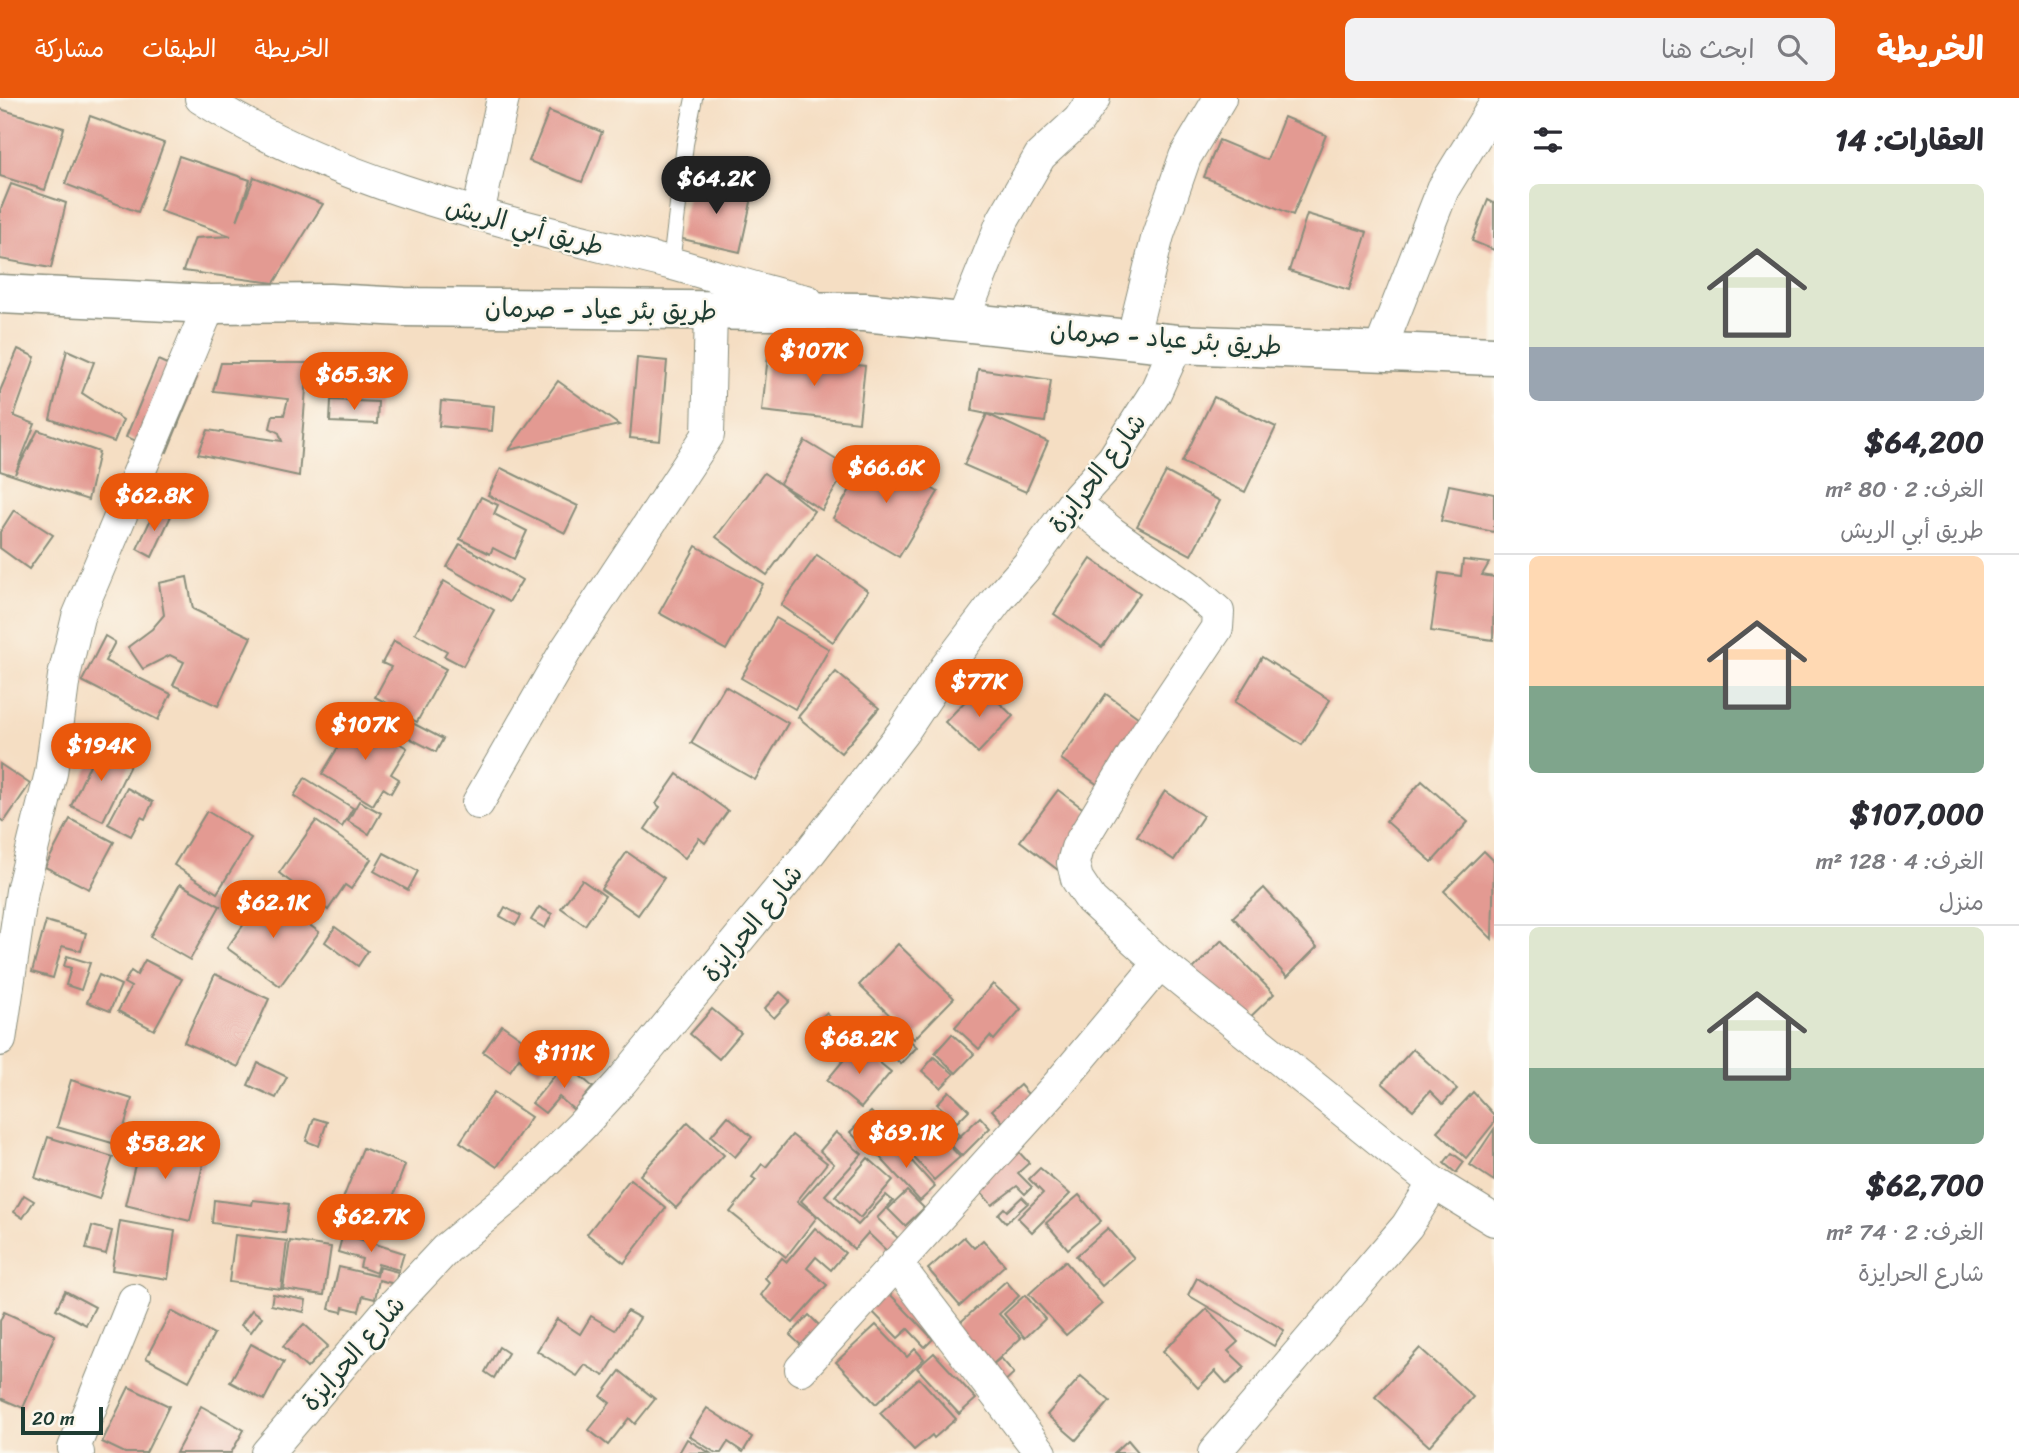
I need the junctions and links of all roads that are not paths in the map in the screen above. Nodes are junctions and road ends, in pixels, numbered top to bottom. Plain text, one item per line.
1 (201, 98) edge
2 (503, 98) edge
3 (694, 98) edge
4 (1094, 98) edge
5 (1220, 98) edge
6 (1494, 106) edge
7 (478, 214) junction
8 (671, 264) junction
9 (0, 295) edge
10 (210, 304) junction
11 (711, 311) junction
12 (864, 312) junction
13 (962, 322) junction
14 (1132, 340) junction
15 (1177, 344) junction
16 (1380, 350) junction
17 (1494, 356) edge
18 (1074, 502) junction
19 (478, 803) dead end
20 (1160, 963) junction
21 (0, 1040) edge
22 (1434, 1183) junction
23 (1494, 1220) edge
24 (896, 1263) junction
25 (134, 1300) dead end
26 (801, 1369) dead end
27 (78, 1453) edge
28 (267, 1453) edge
29 (1041, 1453) edge
30 (1214, 1453) edge

1 - 7 street, طريق أبي الريش
2 - 7 street
3 - 8 lane
4 - 13 street
5 - 14 street
6 - 16 street
7 - 8 street, طريق أبي الريش
8 - 12 street, طريق أبي الريش
9 - 10 highway, طريق بئر عياد - صرمان
10 - 11 highway, طريق بئر عياد - صرمان
10 - 21 street
11 - 12 highway, طريق بئر عياد - صرمان
11 - 19 street
12 - 13 highway, طريق بئر عياد - صرمان
13 - 14 highway, طريق بئر عياد - صرمان
14 - 15 highway, طريق بئر عياد - صرمان
15 - 16 highway, طريق بئر عياد - صرمان
15 - 18 street, شارع الحرايزة
16 - 17 highway, طريق بئر عياد - صرمان
18 - 20 street
18 - 28 street, شارع الحرايزة
20 - 22 street
20 - 24 street
22 - 23 street
22 - 30 street
24 - 26 street
24 - 29 street
25 - 27 street

